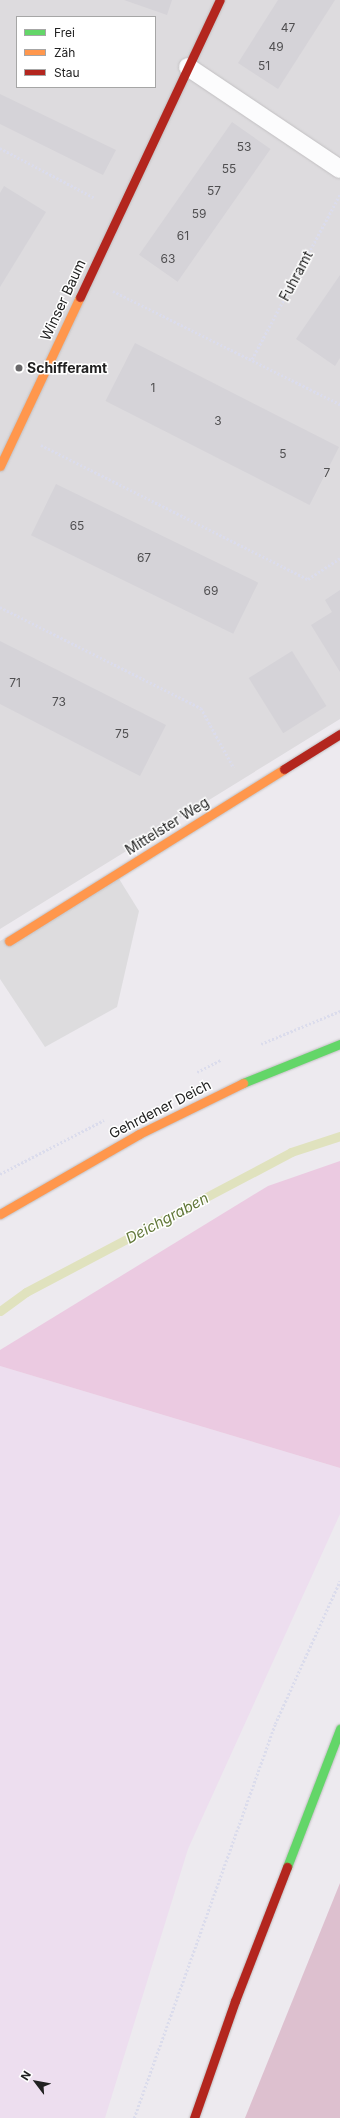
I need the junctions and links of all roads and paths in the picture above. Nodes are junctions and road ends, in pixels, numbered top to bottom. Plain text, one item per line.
1 (220, 0) edge
2 (188, 67) junction
3 (0, 148) edge
4 (340, 169) edge
5 (340, 194) edge
6 (121, 211) junction
7 (89, 279) junction
8 (252, 359) junction
9 (340, 404) edge
10 (16, 432) junction
11 (0, 466) edge
12 (340, 558) edge
13 (0, 608) edge
14 (340, 734) edge
15 (247, 792) junction
16 (9, 941) dead end
17 (340, 1044) edge
18 (0, 1214) edge
19 (340, 1581) edge
20 (340, 1729) edge
21 (134, 2118) edge
22 (194, 2118) edge

1 - 2 street, Winser Baum
2 - 4 lane
2 - 6 street, Winser Baum
3 - 6 path
5 - 8 path, Fuhramt
6 - 7 street, Winser Baum
7 - 8 path
7 - 10 street, Winser Baum
8 - 9 path
10 - 11 street, Winser Baum
10 - 12 path
13 - 15 path
14 - 15 street, Mittelster Weg
15 - 16 street, Mittelster Weg
17 - 18 street, Gehrdener Deich
19 - 21 path
20 - 22 street

